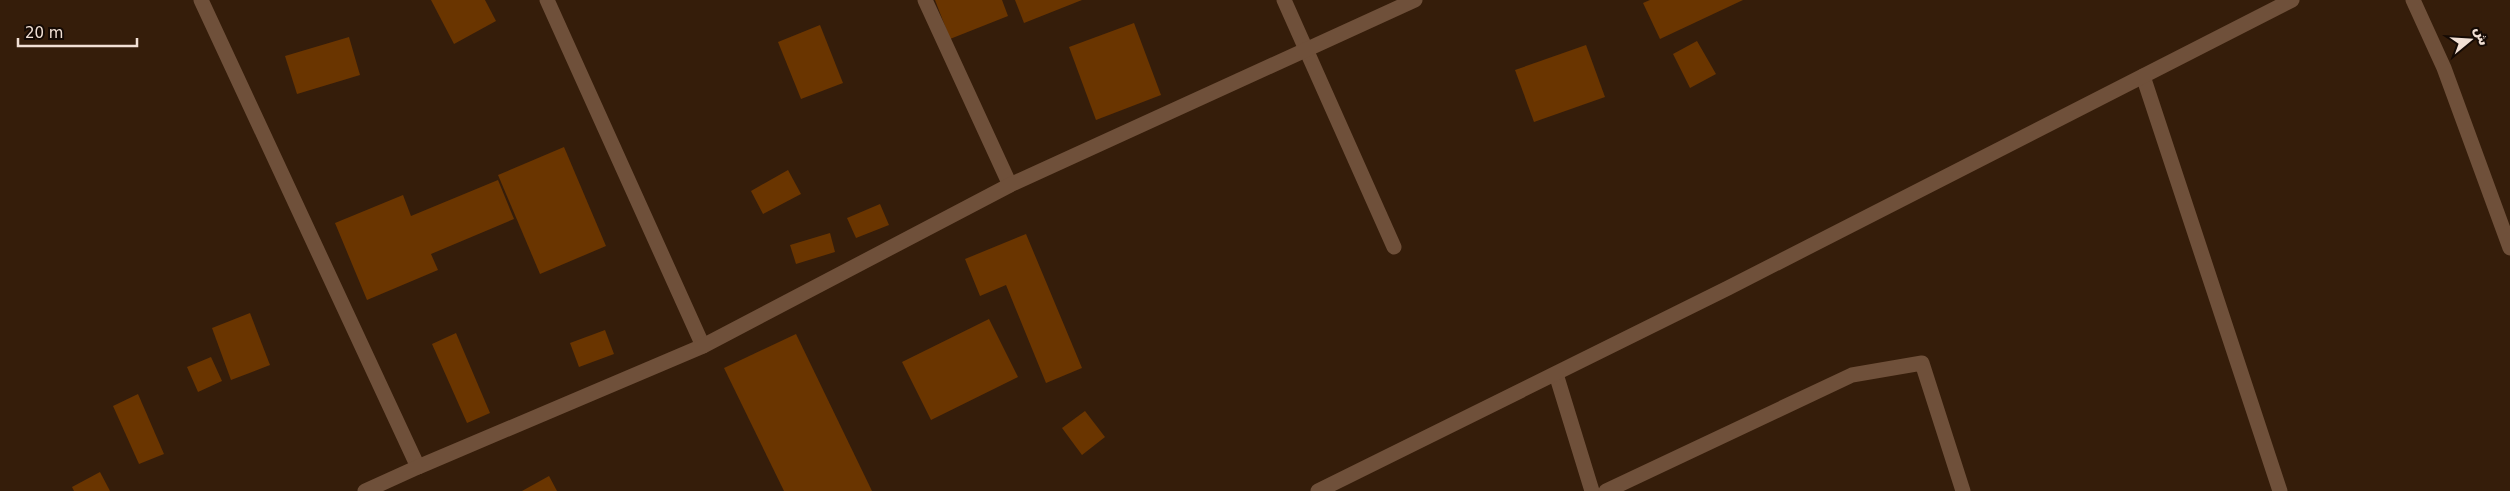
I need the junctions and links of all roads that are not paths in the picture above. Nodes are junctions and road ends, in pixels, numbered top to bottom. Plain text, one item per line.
1 (201, 0) edge
2 (547, 0) edge
3 (925, 0) edge
4 (1284, 0) edge
5 (1415, 0) edge
6 (2292, 0) edge
7 (2413, 0) edge
8 (1306, 51) junction
9 (2143, 76) junction
10 (1010, 185) junction
11 (1394, 247) dead end
12 (2510, 248) edge
13 (703, 346) junction
14 (1556, 374) junction
15 (418, 467) junction
16 (365, 491) edge
17 (1318, 491) edge
18 (1592, 491) edge
19 (1606, 491) edge
20 (1963, 491) edge
21 (2280, 491) edge

1 - 15 street
2 - 13 street
3 - 10 street
4 - 8 street
5 - 8 street
6 - 9 street
7 - 12 street
8 - 10 street
8 - 11 street
9 - 14 street
9 - 21 street
10 - 13 street
13 - 15 street
14 - 17 street
14 - 18 street
15 - 16 street
19 - 20 street

